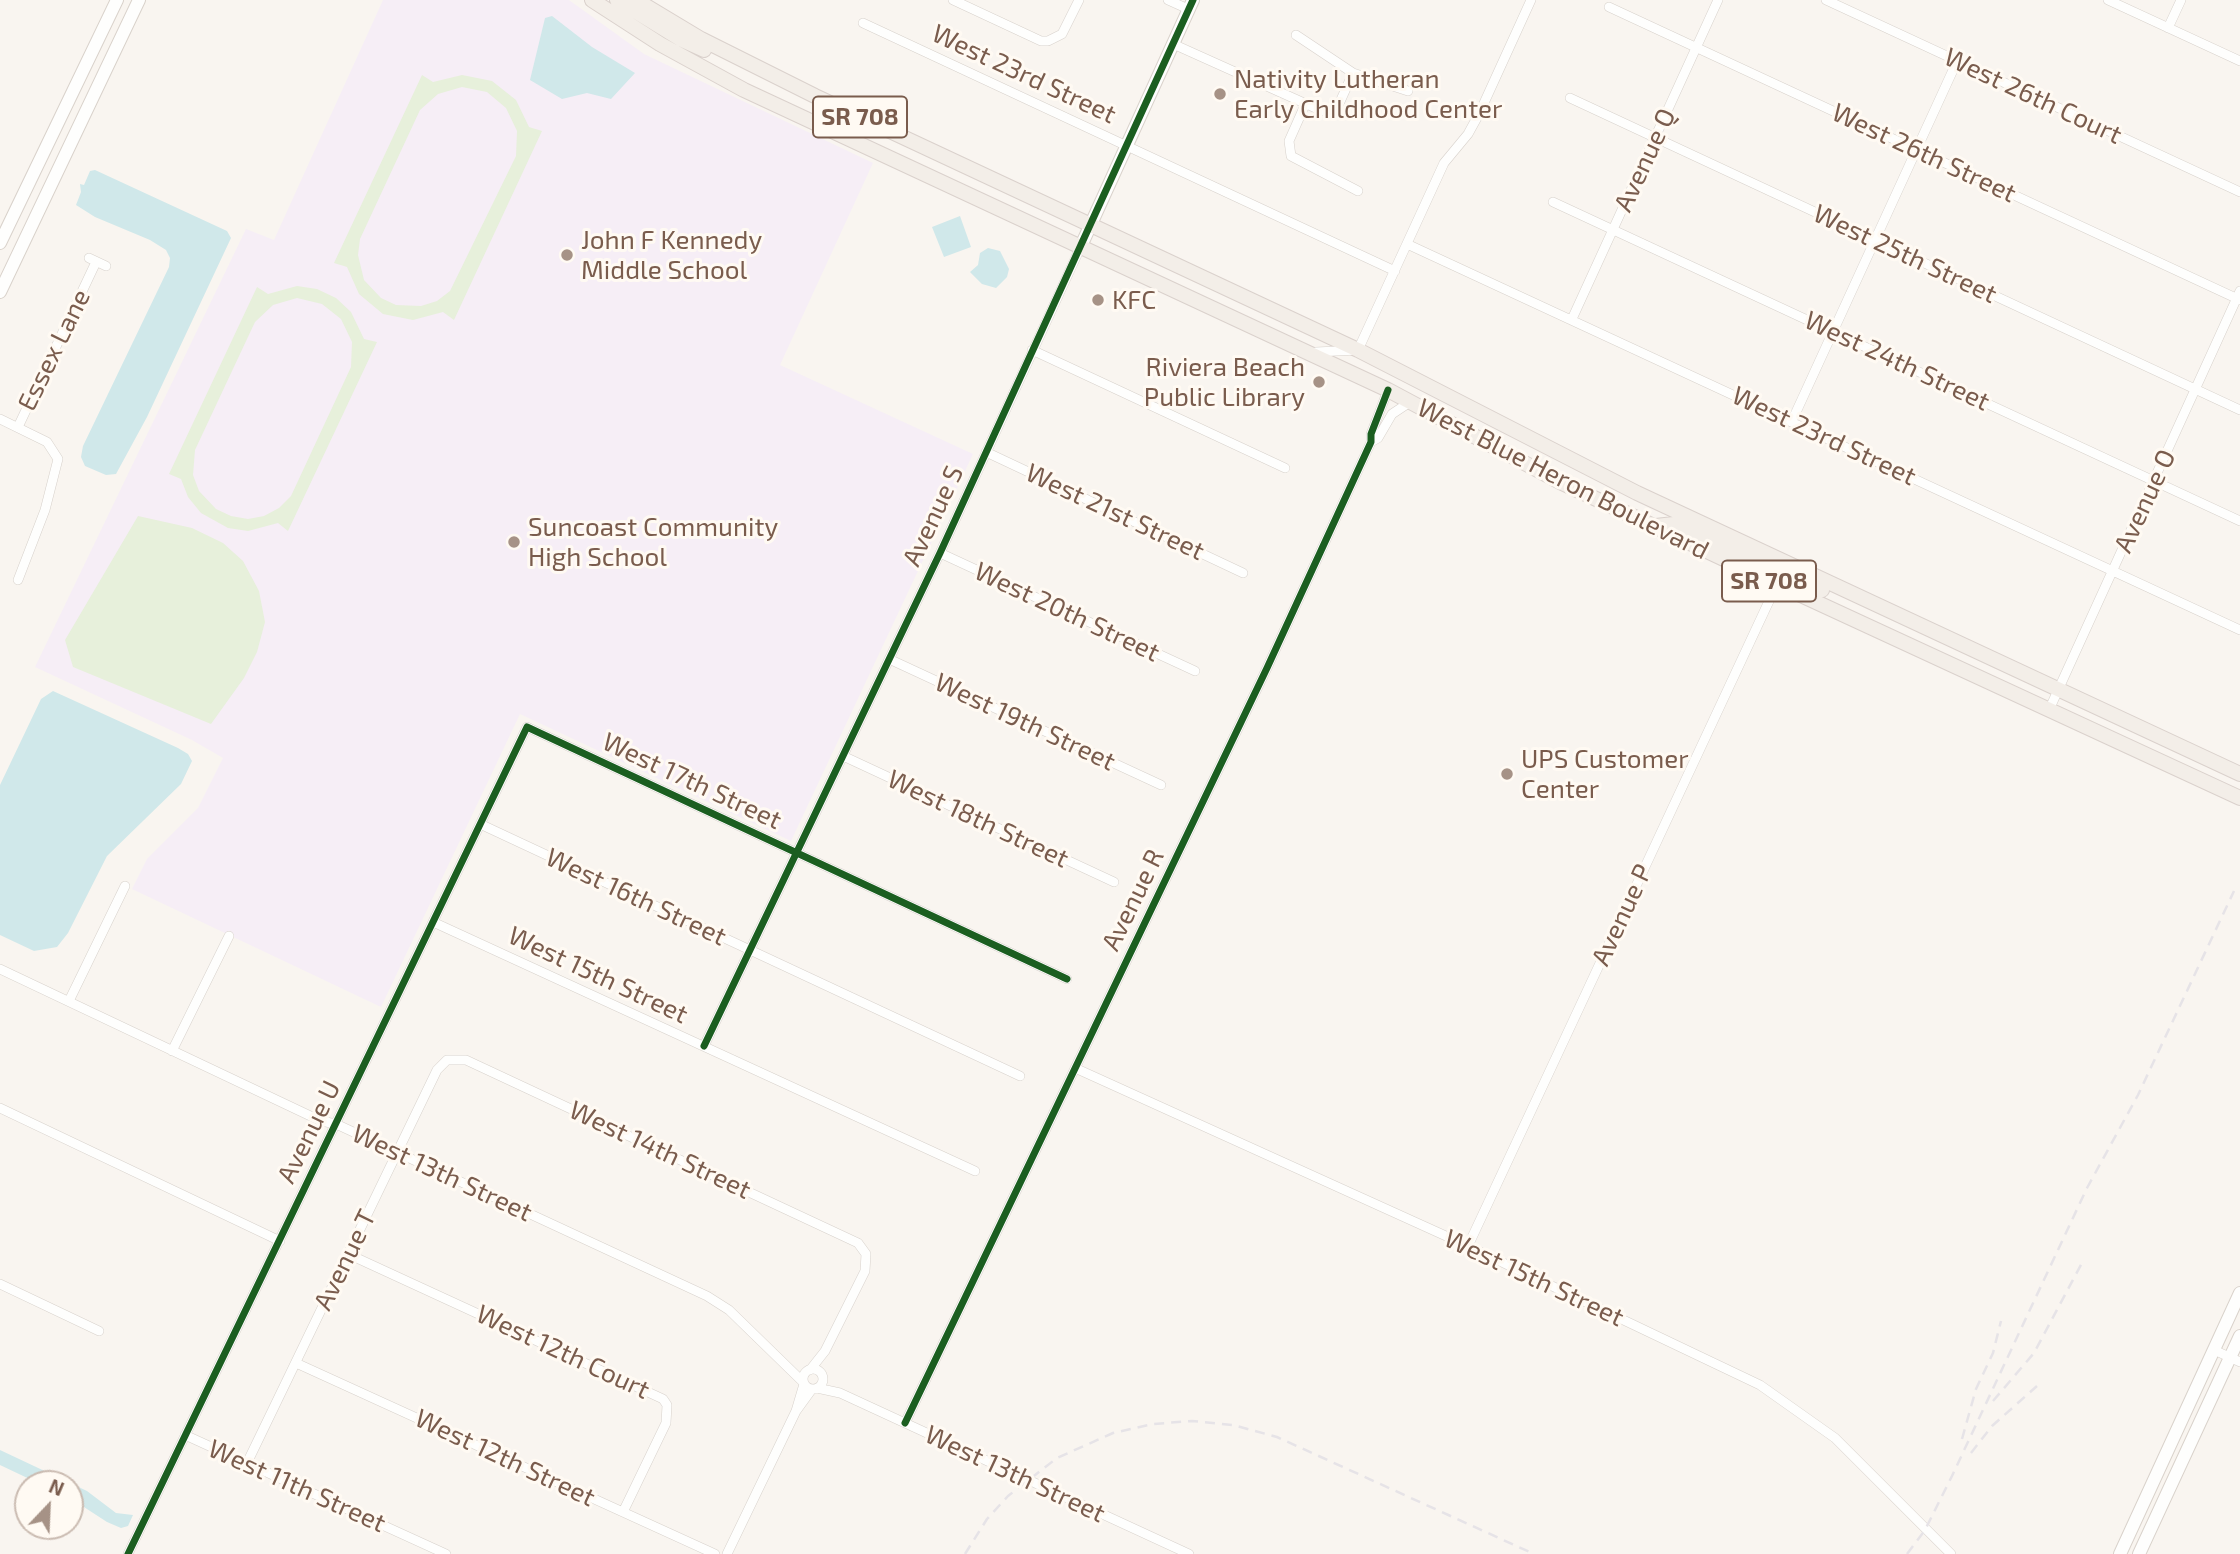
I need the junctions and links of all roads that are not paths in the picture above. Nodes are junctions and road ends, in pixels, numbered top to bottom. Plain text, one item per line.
1 (117, 0) edge
2 (139, 0) edge
3 (592, 0) edge
4 (617, 0) edge
5 (636, 0) edge
6 (953, 0) edge
7 (1079, 0) edge
8 (1168, 0) edge
9 (1531, 0) edge
10 (1718, 0) edge
11 (1826, 0) edge
12 (1838, 0) edge
13 (2108, 0) edge
14 (2180, 0) edge
15 (1190, 5) edge
16 (1609, 7) dead end
17 (863, 23) dead end
18 (2168, 28) junction
19 (1296, 35) dead end
20 (1172, 44) junction
21 (715, 47) junction
22 (1696, 47) junction
23 (1957, 59) junction
24 (2240, 61) edge
25 (1353, 74) junction
26 (1408, 91) dead end
27 (1570, 98) dead end
28 (1306, 105) junction
29 (1655, 137) junction
30 (1126, 145) junction
31 (1916, 149) junction
32 (2240, 189) edge
33 (1358, 191) dead end
34 (1553, 202) dead end
35 (1090, 225) junction
36 (1613, 229) junction
37 (1874, 240) junction
38 (0, 243) edge
39 (1407, 244) junction
40 (1081, 246) junction
41 (97, 262) dead end
42 (1395, 271) junction
43 (0, 292) edge
44 (2239, 297) edge
45 (1572, 319) junction
46 (1833, 331) junction
47 (1032, 350) junction
48 (1304, 350) junction
49 (1358, 350) junction
50 (2195, 389) junction
51 (1388, 390) junction
52 (1410, 402) junction
53 (2240, 410) edge
54 (0, 418) edge
55 (1792, 421) junction
56 (18, 427) junction
57 (1371, 442) junction
58 (986, 452) junction
59 (1285, 468) dead end
60 (2154, 481) junction
61 (2240, 521) edge
62 (1654, 526) junction
63 (940, 553) junction
64 (1774, 558) junction
65 (2113, 570) junction
66 (1243, 573) dead end
67 (18, 580) dead end
68 (1777, 584) junction
69 (1886, 610) junction
70 (2240, 629) edge
71 (889, 659) junction
72 (1195, 671) dead end
73 (2059, 690) junction
74 (2049, 710) junction
75 (527, 727) joint
76 (842, 756) junction
77 (2240, 774) edge
78 (1161, 785) dead end
79 (2240, 798) edge
80 (480, 824) junction
81 (796, 853) junction
82 (1114, 882) dead end
83 (125, 886) dead end
84 (433, 922) junction
85 (229, 936) dead end
86 (750, 950) junction
87 (0, 969) edge
88 (1067, 979) dead end
89 (69, 1002) junction
90 (704, 1046) junction
91 (172, 1051) junction
92 (447, 1060) joint
93 (1075, 1068) junction
94 (1020, 1076) dead end
95 (0, 1108) edge
96 (336, 1124) junction
97 (397, 1152) junction
98 (975, 1171) dead end
99 (279, 1241) junction
100 (1468, 1246) junction
101 (348, 1254) junction
102 (0, 1284) edge
103 (2240, 1293) edge
104 (99, 1331) dead end
105 (2240, 1336) edge
106 (2214, 1350) junction
107 (825, 1351) junction
108 (2235, 1359) edge
109 (296, 1363) junction
110 (791, 1368) junction
111 (809, 1370) junction
112 (822, 1376) junction
113 (809, 1386) junction
114 (840, 1392) junction
115 (905, 1423) junction
116 (185, 1435) junction
117 (247, 1463) junction
118 (623, 1512) junction
119 (128, 1554) edge
120 (446, 1554) edge
121 (715, 1554) edge
122 (727, 1554) edge
123 (1189, 1554) edge
124 (1951, 1554) edge
125 (2120, 1554) edge
126 (2138, 1554) edge

1 - 38 street
2 - 43 street
3 - 40 main road, West Blue Heron Boulevard / SR 708
4 - 21 main road
5 - 21 main road, West Blue Heron Boulevard / SR 708
6 - 7 street
8 - 15 street
9 - 39 street
10 - 22 street, Avenue Q
11 - 23 street, West 26th Court
12 - 23 street, West 26th Court
13 - 18 street
14 - 18 street
15 - 20 street, Avenue S
16 - 22 street, West 26th Street
17 - 30 street, West 23rd Street
18 - 24 street
19 - 25 street
20 - 28 street
20 - 30 street, Avenue S
21 - 35 main road, West Blue Heron Boulevard / SR 708
22 - 29 street, Avenue Q
22 - 31 street, West 26th Street
23 - 31 street
23 - 32 street, West 26th Court
25 - 26 street
25 - 28 street
27 - 29 street, West 25th Street
28 - 33 street
29 - 36 street, Avenue Q
29 - 37 street, West 25th Street
30 - 35 street, Avenue S
30 - 42 street, West 23rd Street
31 - 37 street
31 - 44 street, West 26th Street
34 - 36 street, West 24th Street
35 - 40 street, Avenue S
35 - 49 main road, West Blue Heron Boulevard / SR 708
36 - 45 street, Avenue Q
36 - 46 street, West 24th Street
37 - 46 street
37 - 50 street, West 25th Street
39 - 42 street
39 - 45 street, West 23rd Street
40 - 47 street, Avenue S
40 - 48 main road, West Blue Heron Boulevard / SR 708
41 - 56 street, Essex Lane
42 - 49 street
44 - 50 street, Avenue O
45 - 55 street, West 23rd Street
46 - 55 street
46 - 60 street, West 24th Street
47 - 58 street, Avenue S
47 - 59 street
48 - 49 street
48 - 51 main road, West Blue Heron Boulevard / SR 708
49 - 64 main road, West Blue Heron Boulevard / SR 708
50 - 53 street, West 25th Street
50 - 60 street, Avenue O
51 - 52 main road, West Blue Heron Boulevard / SR 708
51 - 57 street, Avenue R
52 - 57 street, Avenue R
52 - 62 main road, West Blue Heron Boulevard / SR 708
54 - 56 street
55 - 65 street, West 23rd Street
56 - 67 street, Essex Lane
57 - 93 street, Avenue R
58 - 63 street, Avenue S
58 - 66 street, West 21st Street
60 - 61 street, West 24th Street
60 - 65 street, Avenue O
62 - 64 main road
62 - 68 main road, West Blue Heron Boulevard / SR 708
63 - 71 street, Avenue S
63 - 72 street, West 20th Street
64 - 69 main road, West Blue Heron Boulevard / SR 708
65 - 70 street, West 23rd Street
65 - 73 street, Avenue O
68 - 69 main road
68 - 74 main road, West Blue Heron Boulevard / SR 708
68 - 100 street, Avenue P
69 - 73 main road, West Blue Heron Boulevard / SR 708
71 - 76 street, Avenue S
71 - 78 street, West 19th Street
73 - 74 street, Avenue O
73 - 77 main road, West Blue Heron Boulevard / SR 708
74 - 79 main road, West Blue Heron Boulevard / SR 708
75 - 80 street, Avenue U
75 - 81 street, West 17th Street
76 - 81 street, Avenue S
76 - 82 street, West 18th Street
80 - 84 street, Avenue U
80 - 86 street, West 16th Street
81 - 86 street, Avenue S
81 - 88 street, West 17th Street
83 - 89 street
84 - 90 street, West 15th Street
84 - 96 street, Avenue U
85 - 91 street
86 - 90 street, Avenue S
86 - 94 street, West 16th Street
87 - 89 street, West 13th Street
89 - 91 street, West 13th Street
90 - 98 street, West 15th Street
91 - 96 street, West 13th Street
92 - 97 street, Avenue T
92 - 107 street, West 14th Street
93 - 100 street, West 15th Street
93 - 115 street, Avenue R
95 - 99 street
96 - 97 street, West 13th Street
96 - 99 street, Avenue U
97 - 101 street, Avenue T
97 - 110 street, West 13th Street
99 - 116 street, Avenue U
100 - 124 street, West 15th Street
101 - 109 street, Avenue T
101 - 118 street, West 12th Court
102 - 104 street
103 - 106 street
105 - 108 street
106 - 108 street
106 - 125 street
107 - 111 street
107 - 112 street
108 - 126 street
109 - 117 street, Avenue T
109 - 118 street, West 12th Street
110 - 111 street, West 13th Street
110 - 113 street, West 13th Street
111 - 112 street, West 13th Street
111 - 113 street
112 - 113 street
112 - 114 street, West 13th Street
113 - 114 street, West 13th Street
113 - 122 street
114 - 115 street, West 13th Street
115 - 123 street, West 13th Street
116 - 117 street, West 11th Street
116 - 119 street, Avenue U
117 - 120 street, West 11th Street
118 - 121 street, West 12th Street

